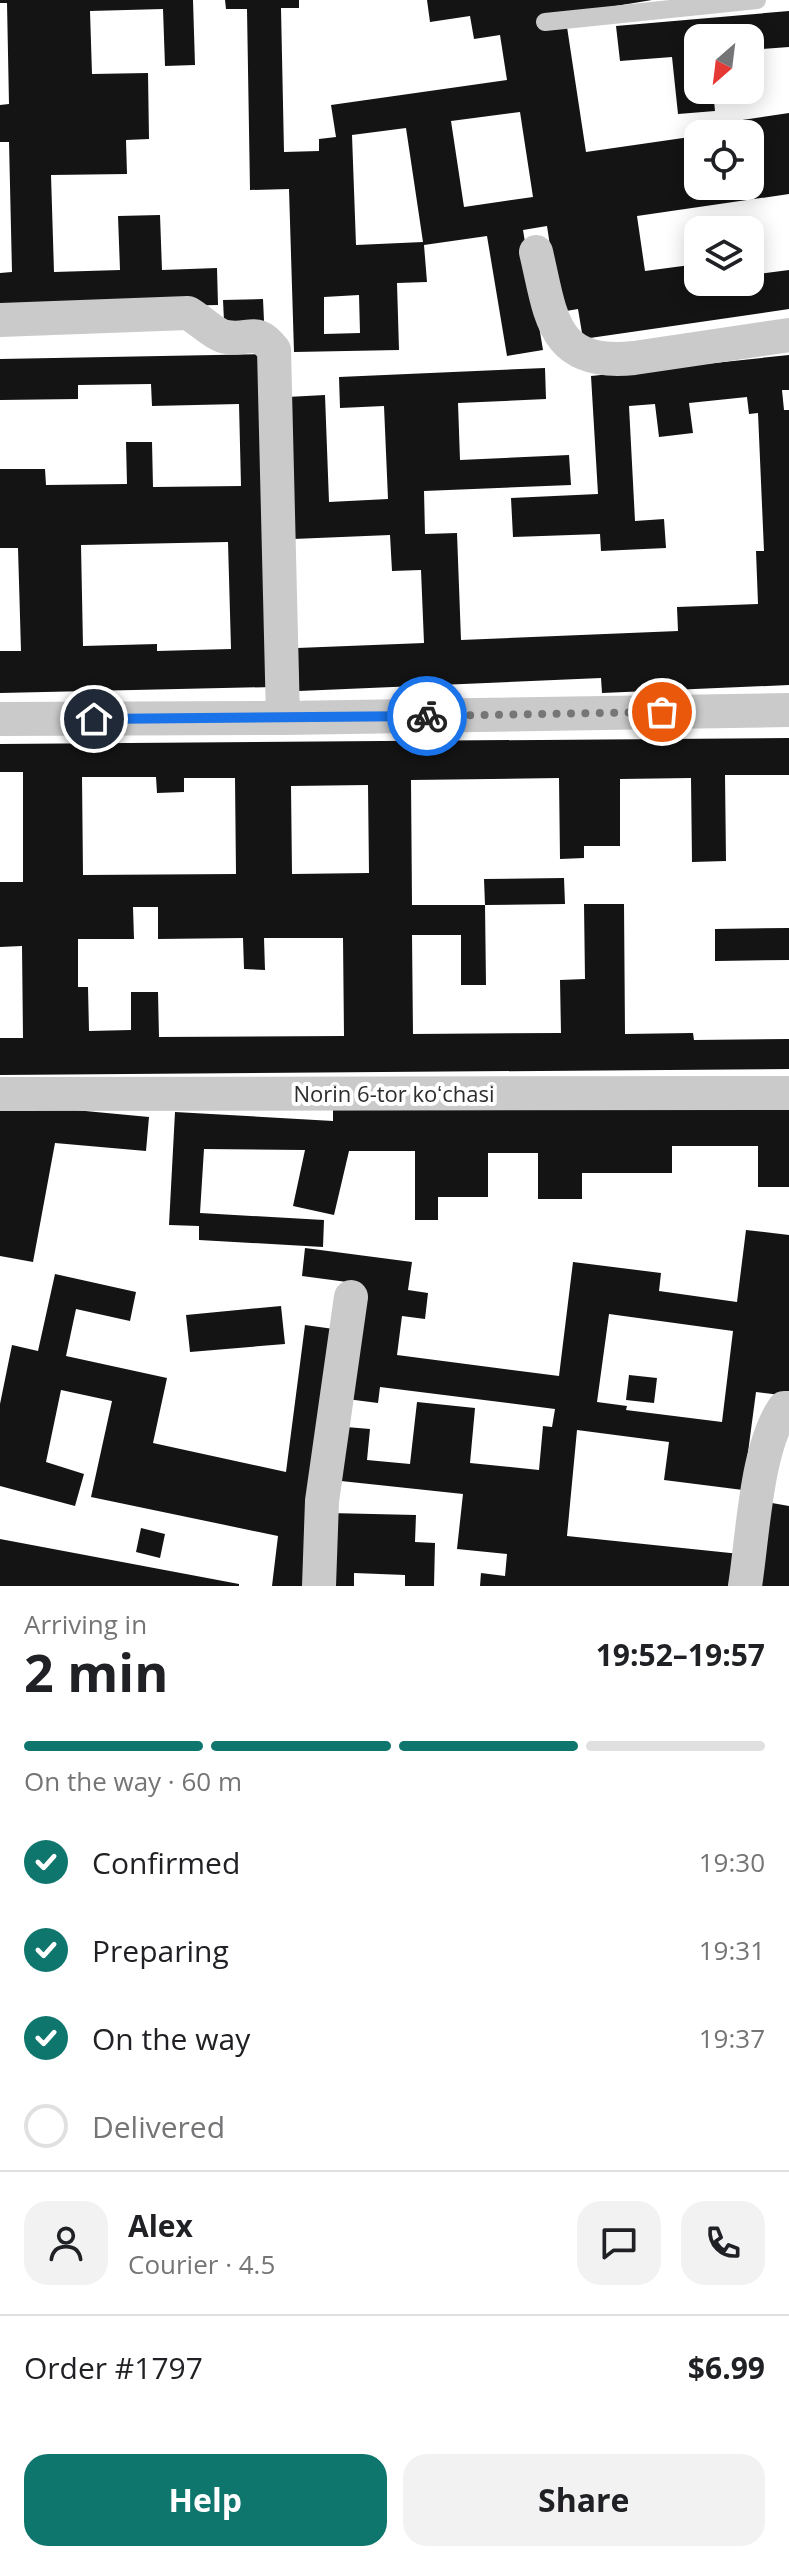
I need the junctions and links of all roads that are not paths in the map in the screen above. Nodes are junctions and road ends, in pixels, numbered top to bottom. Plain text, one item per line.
1 (757, 0) edge
2 (545, 22) dead end
3 (536, 252) dead end
4 (0, 320) edge
5 (789, 335) edge
6 (789, 710) edge
7 (283, 718) junction
8 (0, 719) edge
9 (789, 1093) edge
10 (0, 1094) edge
11 (351, 1297) dead end
12 (789, 1408) edge
13 (319, 1586) edge
14 (745, 1586) edge

1 - 2 lane
3 - 5 street
4 - 7 street
6 - 7 street
7 - 8 street
9 - 10 street, Norin 6-tor koʻchasi
11 - 13 street
12 - 14 street

